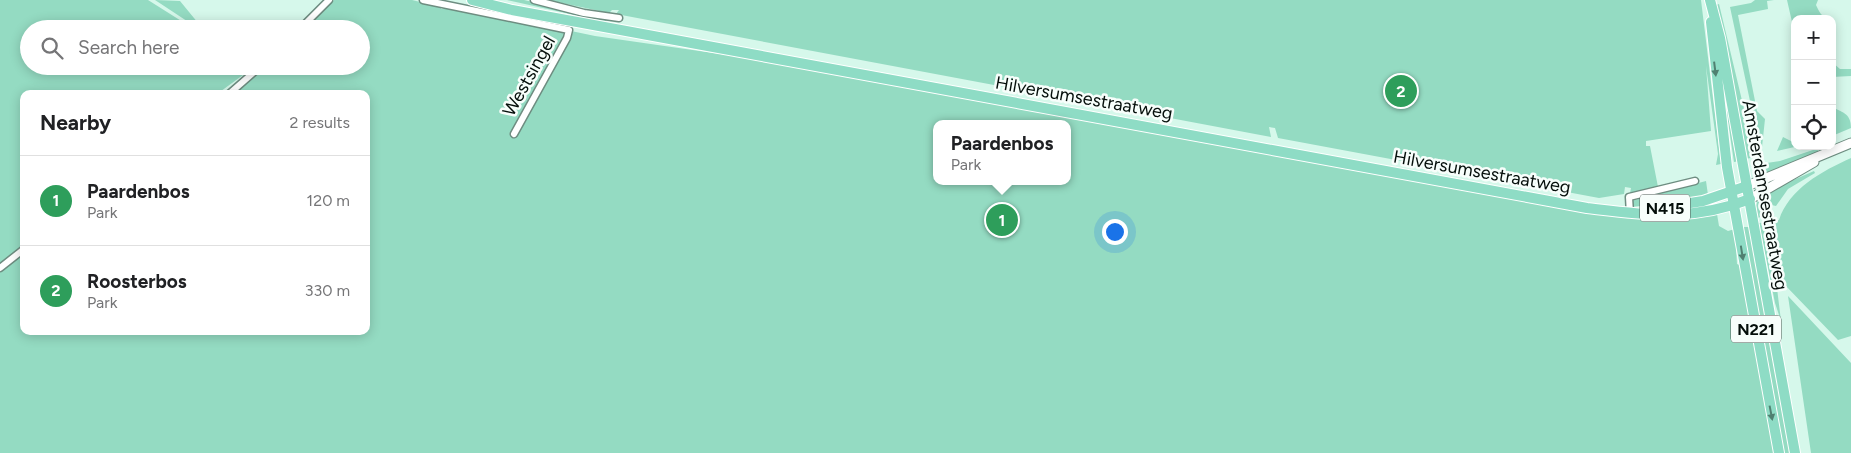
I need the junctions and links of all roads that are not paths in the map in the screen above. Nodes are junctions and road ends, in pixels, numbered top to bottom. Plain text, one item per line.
1 (329, 0) edge
2 (423, 0) edge
3 (472, 0) edge
4 (500, 0) edge
5 (534, 0) edge
6 (1710, 1) edge
7 (566, 18) junction
8 (619, 18) dead end
9 (309, 20) edge
10 (251, 75) edge
11 (234, 90) edge
12 (514, 134) dead end
13 (1851, 143) edge
14 (1824, 154) junction
15 (1695, 181) dead end
16 (1747, 186) junction
17 (1731, 192) junction
18 (1750, 199) junction
19 (1733, 205) junction
20 (1630, 212) junction
21 (20, 252) edge
22 (0, 268) edge
23 (1779, 453) edge
24 (1795, 453) edge

1 - 9 street
2 - 12 street, Westsingel
3 - 7 main road, Hilversumsestraatweg / N415
4 - 7 main road, Hilversumsestraatweg / N415
5 - 8 street
6 - 16 main road, Amsterdamsestraatweg / N221
6 -> 17 main road, Amsterdamsestraatweg / N221
7 - 20 main road, Hilversumsestraatweg / N415
10 - 11 street
13 - 14 main road
14 - 16 main road
14 - 18 main road
15 - 20 street
16 - 17 main road, Hilversumsestraatweg / N415
16 - 18 main road, Amsterdamsestraatweg / N221
17 - 19 main road, Amsterdamsestraatweg / N221
17 - 20 main road, Hilversumsestraatweg / N415
18 - 19 main road, N415
18 - 24 main road, Amsterdamsestraatweg / N221
19 - 20 main road, Hilversumsestraatweg / N415
19 -> 23 main road, Amsterdamsestraatweg / N221
21 - 22 street

